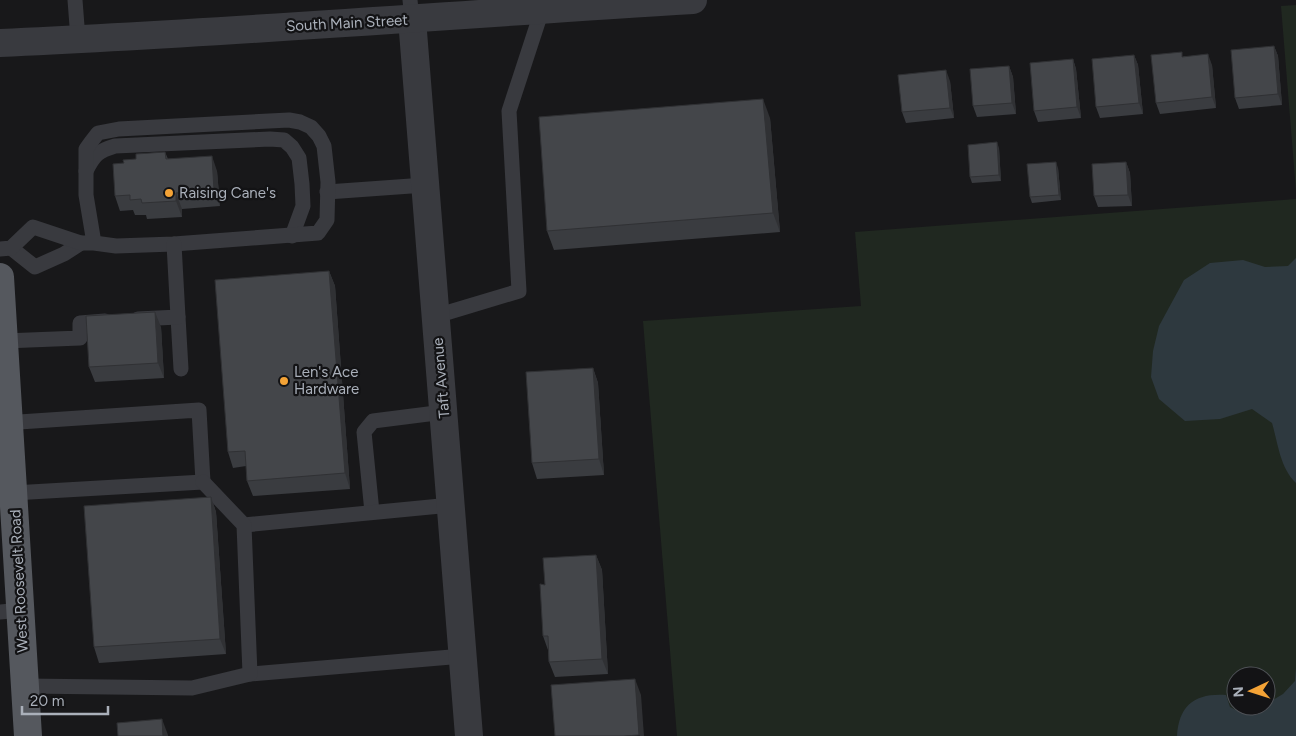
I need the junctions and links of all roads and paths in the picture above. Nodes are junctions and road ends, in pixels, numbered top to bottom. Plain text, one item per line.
1 (75, 0) edge
2 (693, 0) edge
3 (573, 4) edge
4 (411, 10) edge
5 (542, 10) junction
6 (78, 39) junction
7 (0, 43) edge
8 (86, 171) junction
9 (426, 186) junction
10 (327, 192) junction
11 (292, 236) junction
12 (87, 243) junction
13 (174, 244) junction
14 (5, 249) edge
15 (0, 277) edge
16 (178, 316) junction
17 (436, 316) junction
18 (3, 346) edge
19 (181, 368) dead end
20 (444, 412) junction
21 (4, 423) edge
22 (203, 482) junction
23 (7, 496) edge
24 (451, 505) junction
25 (372, 512) junction
26 (244, 525) junction
27 (10, 611) edge
28 (463, 656) junction
29 (250, 674) junction
30 (25, 686) junction
31 (28, 736) edge
32 (469, 736) edge

1 - 6 lane
2 - 3 street, South Main Street
3 - 5 street, South Main Street
4 - 5 street, South Main Street
4 - 6 street, South Main Street
4 - 9 street, Taft Avenue
5 - 17 lane
6 - 7 street, South Main Street
8 - 10 lane
8 - 11 lane
8 - 12 lane
9 - 10 lane
9 - 17 street, Taft Avenue
10 - 11 lane
11 - 13 lane
12 - 13 lane
12 - 14 lane
12 - 14 lane
13 - 16 lane
15 - 18 main road, West Roosevelt Road
16 - 18 lane
16 - 19 lane
17 - 20 street, Taft Avenue
18 - 21 main road, West Roosevelt Road
20 - 24 street, Taft Avenue
20 - 25 lane
21 - 22 lane
21 - 23 main road, West Roosevelt Road
22 - 23 lane
22 - 26 lane
23 - 27 main road, West Roosevelt Road
24 - 25 lane
24 - 28 street, Taft Avenue
25 - 26 lane
26 - 29 lane
27 - 30 main road, West Roosevelt Road
28 - 29 lane
28 - 32 street, Taft Avenue
29 - 30 lane
30 - 31 main road, West Roosevelt Road

